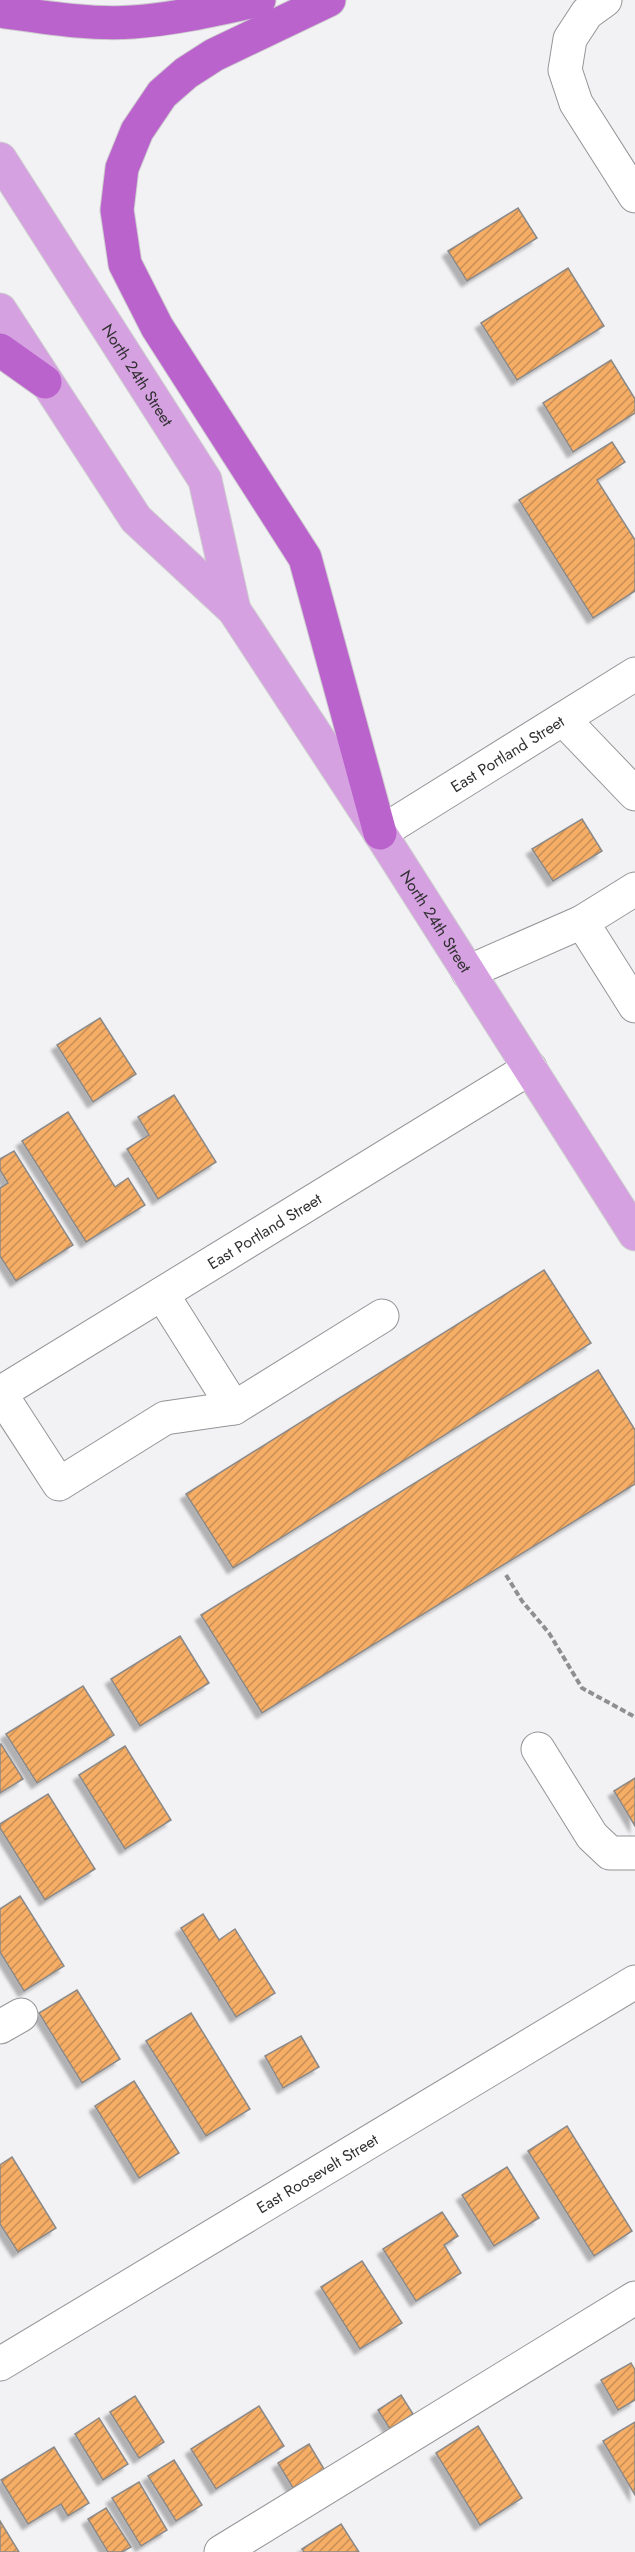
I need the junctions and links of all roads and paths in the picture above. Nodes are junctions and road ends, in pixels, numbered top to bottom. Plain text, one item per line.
1 (259, 0) edge
2 (329, 0) edge
3 (605, 0) edge
4 (0, 12) edge
5 (0, 159) edge
6 (635, 196) edge
7 (0, 310) edge
8 (0, 350) edge
9 (45, 382) junction
10 (234, 610) junction
11 (635, 674) edge
12 (563, 719) junction
13 (635, 794) edge
14 (380, 833) junction
15 (635, 889) edge
16 (582, 922) junction
17 (468, 972) junction
18 (635, 1006) edge
19 (530, 1068) junction
20 (635, 1234) edge
21 (162, 1294) junction
22 (382, 1316) dead end
23 (0, 1393) edge
24 (234, 1408) junction
25 (506, 1575) dead end
26 (635, 1717) edge
27 (538, 1749) dead end
28 (635, 1853) edge
29 (635, 1982) edge
30 (635, 2298) edge
31 (0, 2364) edge
32 (221, 2552) edge

1 - 4 highway
2 - 14 highway
3 - 6 street
5 - 10 main road, North 24th Street
7 - 9 main road, North 24th Street
8 - 9 highway
9 - 10 main road, North 24th Street
10 - 14 main road, North 24th Street
11 - 12 street, East Portland Street
12 - 13 street
12 - 14 street, East Portland Street
14 - 17 main road, North 24th Street
15 - 16 street
16 - 17 street
16 - 18 street
17 - 19 main road, North 24th Street
19 - 20 main road, North 24th Street
19 - 21 street, East Portland Street
21 - 23 street, East Portland Street
21 - 24 street
22 - 24 street
23 - 24 street
25 - 26 path
27 - 28 street
29 - 31 street, East Roosevelt Street
30 - 32 street

